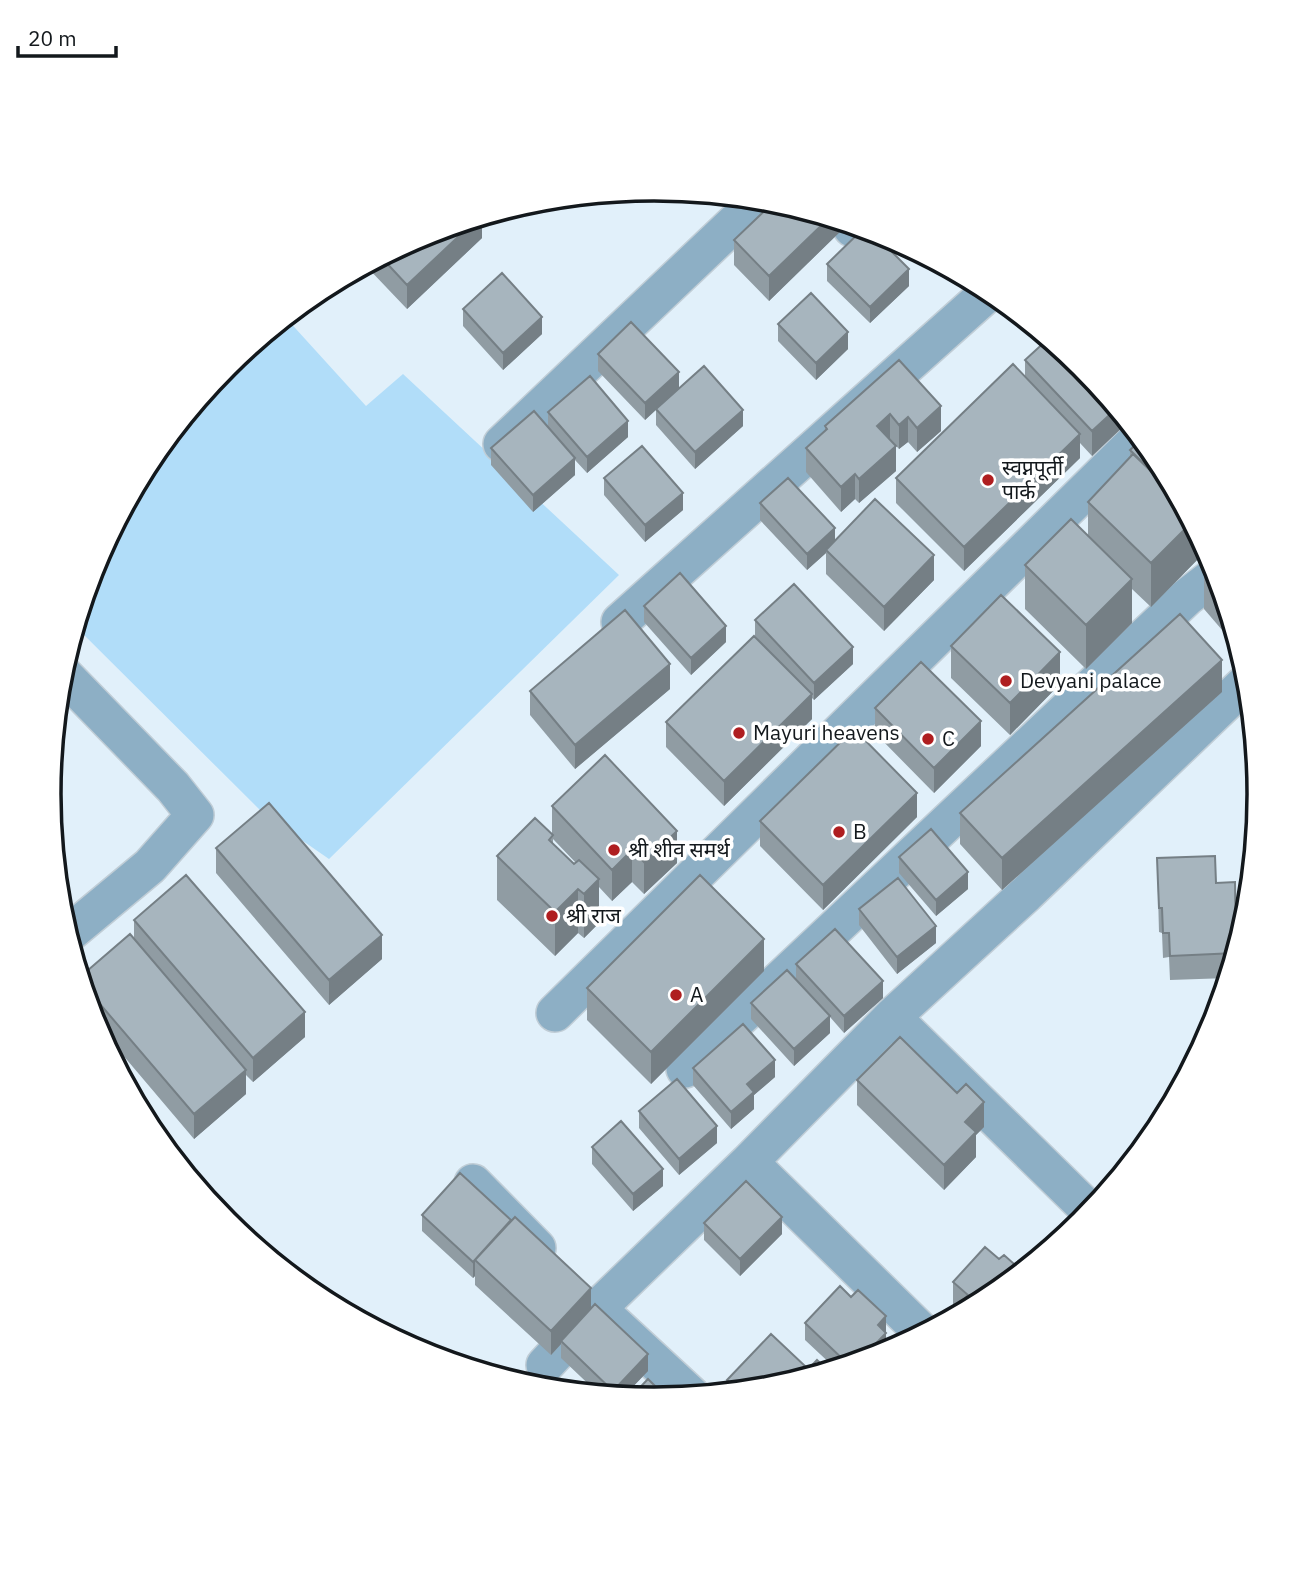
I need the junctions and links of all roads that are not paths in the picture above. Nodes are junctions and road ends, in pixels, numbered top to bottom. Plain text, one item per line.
1 (749, 209) edge
2 (981, 299) edge
3 (502, 444) edge
4 (1133, 444) edge
5 (1208, 581) edge
6 (620, 622) edge
7 (72, 683) edge
8 (1238, 690) edge
9 (76, 926) edge
10 (555, 1013) dead end
11 (892, 1017) junction
12 (685, 1069) dead end
13 (749, 1162) junction
14 (473, 1183) edge
15 (1083, 1204) edge
16 (579, 1289) junction
17 (917, 1327) edge
18 (545, 1365) dead end
19 (682, 1387) edge

1 - 3 street
2 - 6 street
4 - 10 street
5 - 12 street
7 - 9 street
8 - 11 street
11 - 13 street
11 - 15 street
13 - 16 street
13 - 17 street
14 - 16 street
16 - 18 street
16 - 19 street

